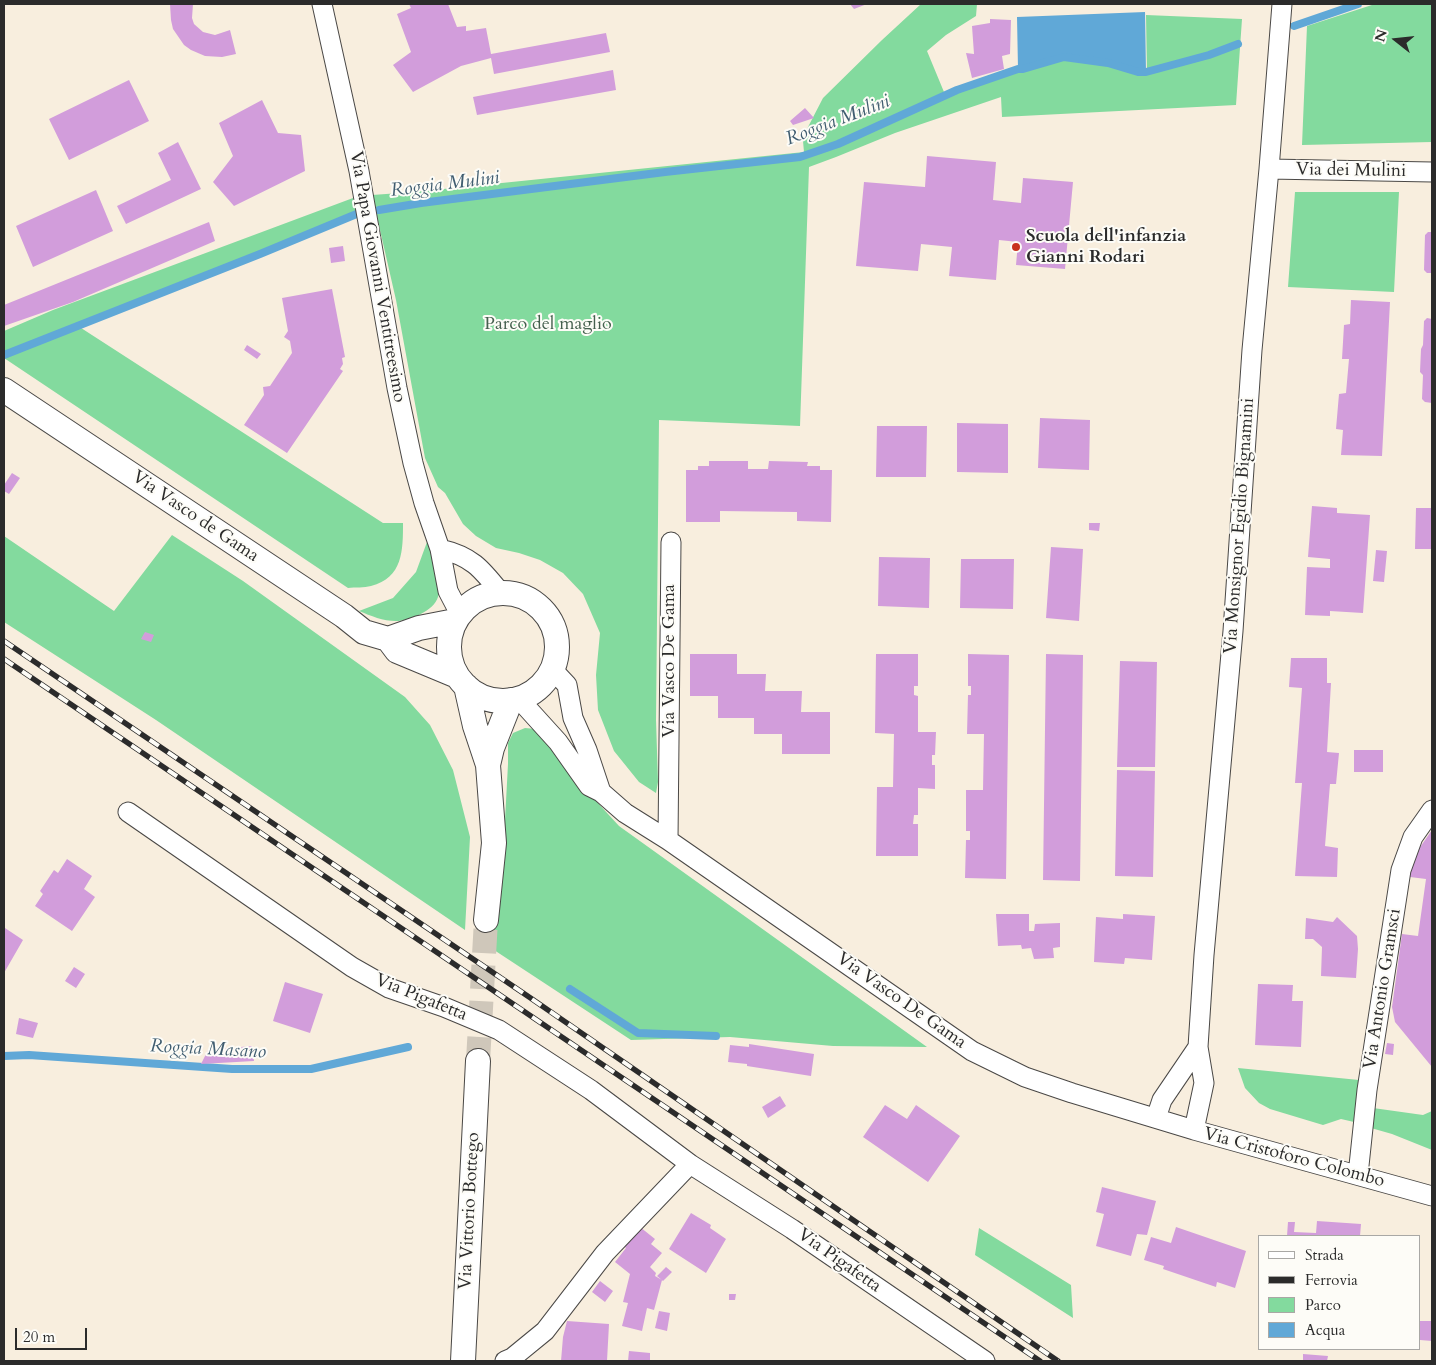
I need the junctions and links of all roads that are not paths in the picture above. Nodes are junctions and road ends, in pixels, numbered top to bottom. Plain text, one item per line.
1 (322, 4) edge
2 (1282, 4) edge
3 (1269, 169) junction
4 (1432, 172) edge
5 (4, 390) edge
6 (671, 542) dead end
7 (440, 549) junction
8 (500, 592) junction
9 (458, 617) junction
10 (388, 639) junction
11 (552, 669) junction
12 (461, 681) junction
13 (515, 699) junction
14 (488, 765) junction
15 (601, 792) junction
16 (1432, 810) edge
17 (128, 812) dead end
18 (668, 840) junction
19 (486, 920) tunnel mouth
20 (1198, 1047) junction
21 (478, 1061) tunnel mouth
22 (1156, 1118) junction
23 (1194, 1130) junction
24 (690, 1164) junction
25 (1358, 1175) junction
26 (1432, 1196) edge
27 (463, 1361) edge
28 (505, 1361) edge
29 (985, 1361) edge

1 - 7 street, Via Papa Giovanni Ventitreesimo
2 - 3 street, Via Monsignor Egidio Bignamini
3 - 4 street, Via dei Mulini
3 - 20 street, Via Monsignor Egidio Bignamini
5 - 10 street, Via Vasco de Gama
6 - 18 street, Via Vasco De Gama
7 - 8 street
7 - 9 street, Via Papa Giovanni Ventitreesimo
8 - 9 street
8 - 11 street
9 - 10 street
9 - 12 street
10 - 12 street, Via Vasco de Gama
11 - 13 street
11 - 15 street
12 - 13 street
12 - 14 street
13 - 14 street
13 - 15 street, Via Vasco De Gama
14 - 19 street
15 - 18 street, Via Vasco De Gama
16 - 25 street, Via Antonio Gramsci
17 - 24 street, Via Pigafetta
18 - 22 street, Via Vasco De Gama
20 - 22 street
20 - 23 street, Via Monsignor Egidio Bignamini
21 - 27 street, Via Vittorio Bottego
22 - 23 street, Via Cristoforo Colombo
23 - 25 street, Via Cristoforo Colombo
24 - 28 street
24 - 29 street, Via Pigafetta
25 - 26 street, Via Cristoforo Colombo

